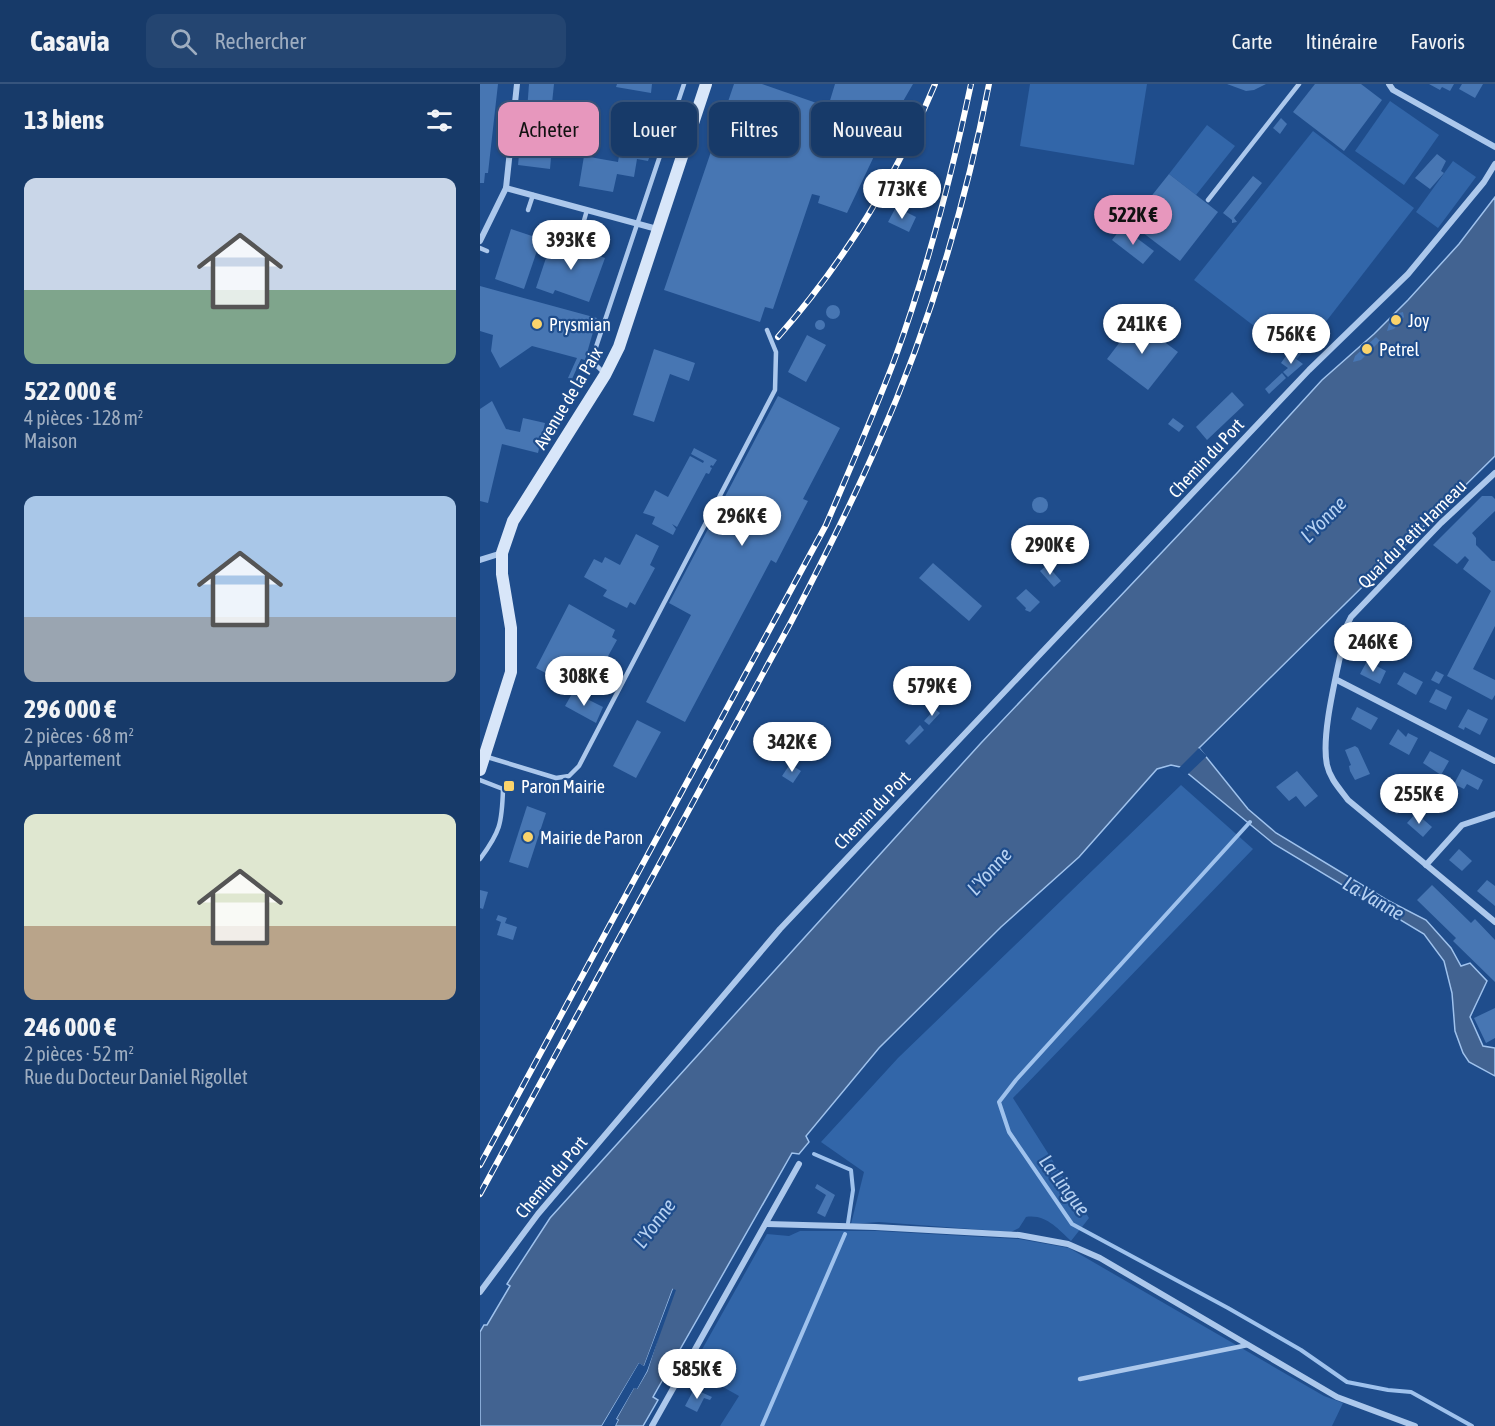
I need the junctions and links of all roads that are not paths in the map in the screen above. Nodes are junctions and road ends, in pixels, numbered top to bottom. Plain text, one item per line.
1 (516, 84) edge
2 (684, 84) edge
3 (706, 84) edge
4 (1299, 84) edge
5 (1389, 84) edge
6 (1495, 147) edge
7 (1495, 164) edge
8 (506, 188) junction
9 (533, 195) junction
10 (1208, 200) dead end
11 (528, 210) dead end
12 (587, 210) junction
13 (583, 224) dead end
14 (639, 224) junction
15 (658, 229) junction
16 (480, 241) edge
17 (480, 248) edge
18 (487, 251) dead end
19 (766, 330) dead end
20 (605, 375) junction
21 (1494, 476) edge
22 (502, 553) junction
23 (480, 560) edge
24 (1337, 680) junction
25 (484, 756) junction
26 (1495, 761) edge
27 (480, 770) edge
28 (480, 780) edge
29 (1495, 814) edge
30 (480, 859) edge
31 (1426, 865) junction
32 (1495, 922) edge
33 (799, 1164) dead end
34 (766, 1224) junction
35 (480, 1292) edge
36 (1248, 1345) junction
37 (1080, 1379) dead end
38 (652, 1426) edge
39 (1415, 1426) edge

1 - 8 street
2 - 14 lane
3 - 15 main road, Avenue de la Paix
4 - 10 lane
5 - 6 street
7 - 35 street, Chemin du Port
8 - 9 street
8 - 16 street
9 - 11 lane
9 - 12 street
12 - 13 lane
12 - 14 street
14 - 15 street
14 - 20 lane
15 - 20 main road, Avenue de la Paix
17 - 18 lane
19 - 25 lane
20 - 22 main road, Avenue de la Paix
21 - 24 street, Quai du Petit Hameau
22 - 23 street
22 - 25 main road
24 - 26 street
24 - 31 street
25 - 27 main road
28 - 30 lane
29 - 31 street
31 - 32 street
33 - 34 street
34 - 36 street
34 - 38 street
36 - 37 lane
36 - 39 street

